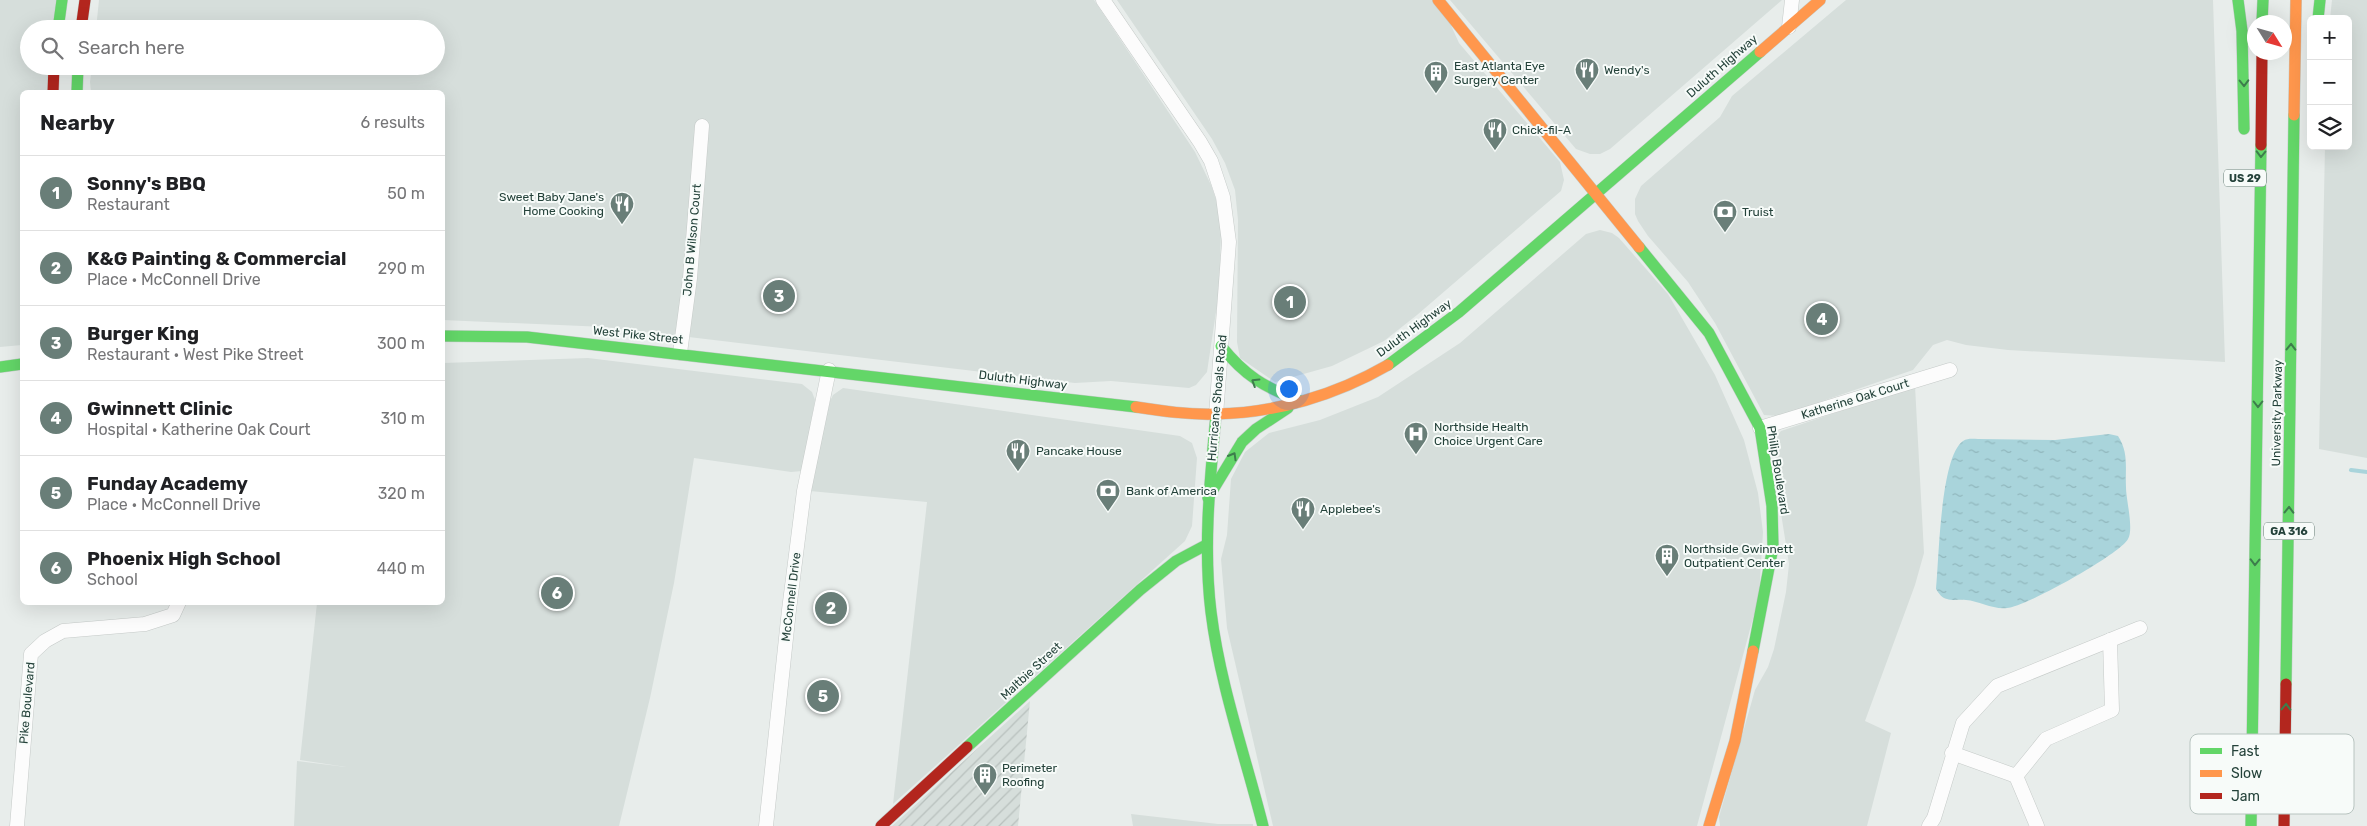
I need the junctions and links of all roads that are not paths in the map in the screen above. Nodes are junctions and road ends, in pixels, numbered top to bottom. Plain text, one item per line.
1 (62, 0) edge
2 (85, 0) edge
3 (1103, 0) edge
4 (1438, 0) edge
5 (1792, 0) edge
6 (1820, 0) edge
7 (2238, 0) edge
8 (2263, 0) edge
9 (2296, 0) edge
10 (2320, 0) edge
11 (2262, 15) edge
12 (2318, 15) edge
13 (59, 20) edge
14 (82, 20) edge
15 (1789, 27) junction
16 (2262, 60) edge
17 (54, 75) edge
18 (78, 75) edge
19 (53, 90) edge
20 (77, 90) edge
21 (702, 126) dead end
22 (2306, 142) dead end
23 (2245, 145) dead end
24 (1596, 194) junction
25 (2293, 236) junction
26 (2247, 292) dead end
27 (445, 336) edge
28 (1221, 346) junction
29 (680, 353) junction
30 (2258, 356) junction
31 (20, 364) edge
32 (0, 366) edge
33 (829, 370) junction
34 (1950, 370) dead end
35 (1300, 401) junction
36 (1216, 415) junction
37 (1760, 428) junction
38 (1208, 498) junction
39 (1206, 545) junction
40 (178, 605) edge
41 (2140, 628) dead end
42 (2110, 640) junction
43 (2252, 734) edge
44 (2285, 734) edge
45 (1952, 753) junction
46 (2016, 776) junction
47 (17, 826) edge
48 (766, 826) edge
49 (881, 826) edge
50 (1263, 826) edge
51 (1709, 826) edge
52 (1929, 826) edge
53 (2037, 826) edge

1 - 13 main road
2 - 14 main road
3 - 28 street, Hurricane Shoals Road
4 - 24 main road, Philip Boulevard
5 - 15 street
6 - 15 main road, Duluth Highway
7 -> 23 main road
8 - 11 main road
9 - 25 main road, University Parkway / GA 316
10 - 12 main road
15 - 24 main road, Duluth Highway
16 -> 30 main road, University Parkway / GA 316
17 - 19 main road
18 - 20 main road
21 - 29 street, John B Wilson Court
22 - 25 main road
24 - 35 main road, Duluth Highway
24 - 37 main road, Philip Boulevard
44 -> 25 main road, University Parkway / GA 316
26 - 30 main road
27 - 29 main road, West Pike Street
35 -> 28 main road
28 - 36 street, Hurricane Shoals Road
29 - 33 main road, West Pike Street
30 -> 43 main road, University Parkway / GA 316
31 - 32 main road
33 - 36 main road, Duluth Highway
33 - 48 street, McConnell Drive
34 - 37 street, Katherine Oak Court
35 - 36 main road, Duluth Highway
38 -> 35 main road
36 - 38 main road, Hurricane Shoals Road
37 - 51 main road, Philip Boulevard
38 - 39 main road, Hurricane Shoals Road
39 - 49 main road, Maltbie Street
39 - 50 main road, Hurricane Shoals Road
40 - 47 street, Pike Boulevard
41 - 42 street
42 - 45 street
42 - 46 street
45 - 46 street
45 - 52 street
46 - 53 street

